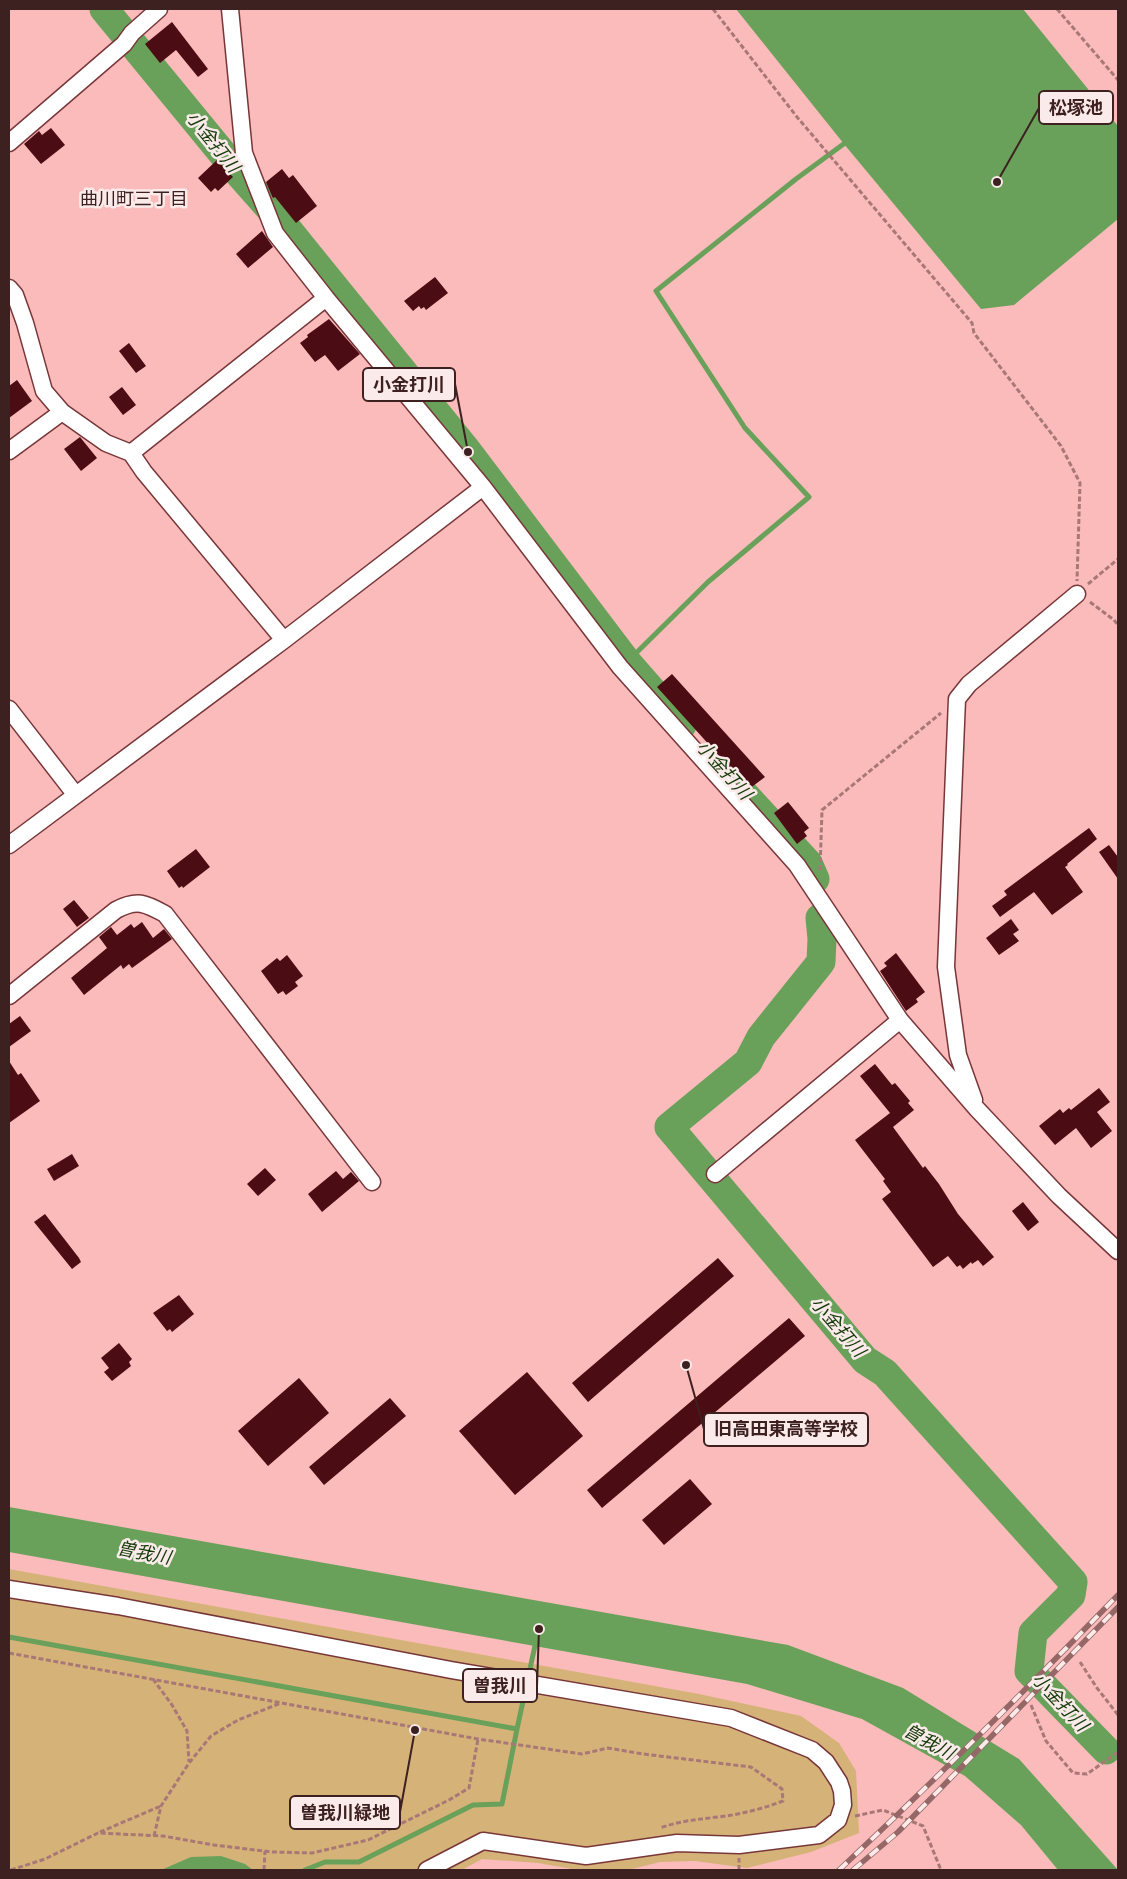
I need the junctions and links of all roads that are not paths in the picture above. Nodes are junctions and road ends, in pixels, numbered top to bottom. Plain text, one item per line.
1 (158, 9) edge
2 (230, 9) edge
3 (9, 143) edge
4 (9, 288) edge
5 (326, 298) junction
6 (62, 412) junction
7 (9, 451) edge
8 (131, 453) junction
9 (483, 487) junction
10 (1077, 594) road end
11 (284, 640) junction
12 (9, 709) edge
13 (75, 794) junction
14 (9, 845) edge
15 (9, 996) edge
16 (900, 1020) junction
17 (977, 1109) junction
18 (715, 1174) dead end
19 (372, 1182) dead end
20 (1118, 1251) edge
21 (9, 1589) edge
22 (427, 1870) edge

1 - 3 street
2 - 5 street
4 - 6 street
5 - 8 street
5 - 9 street
6 - 7 street
6 - 8 street
8 - 11 street
9 - 11 street
9 - 16 street
10 - 17 street
11 - 13 street
12 - 13 street
13 - 14 street
15 - 19 street
16 - 17 street
16 - 18 street
17 - 20 street
21 - 22 street

